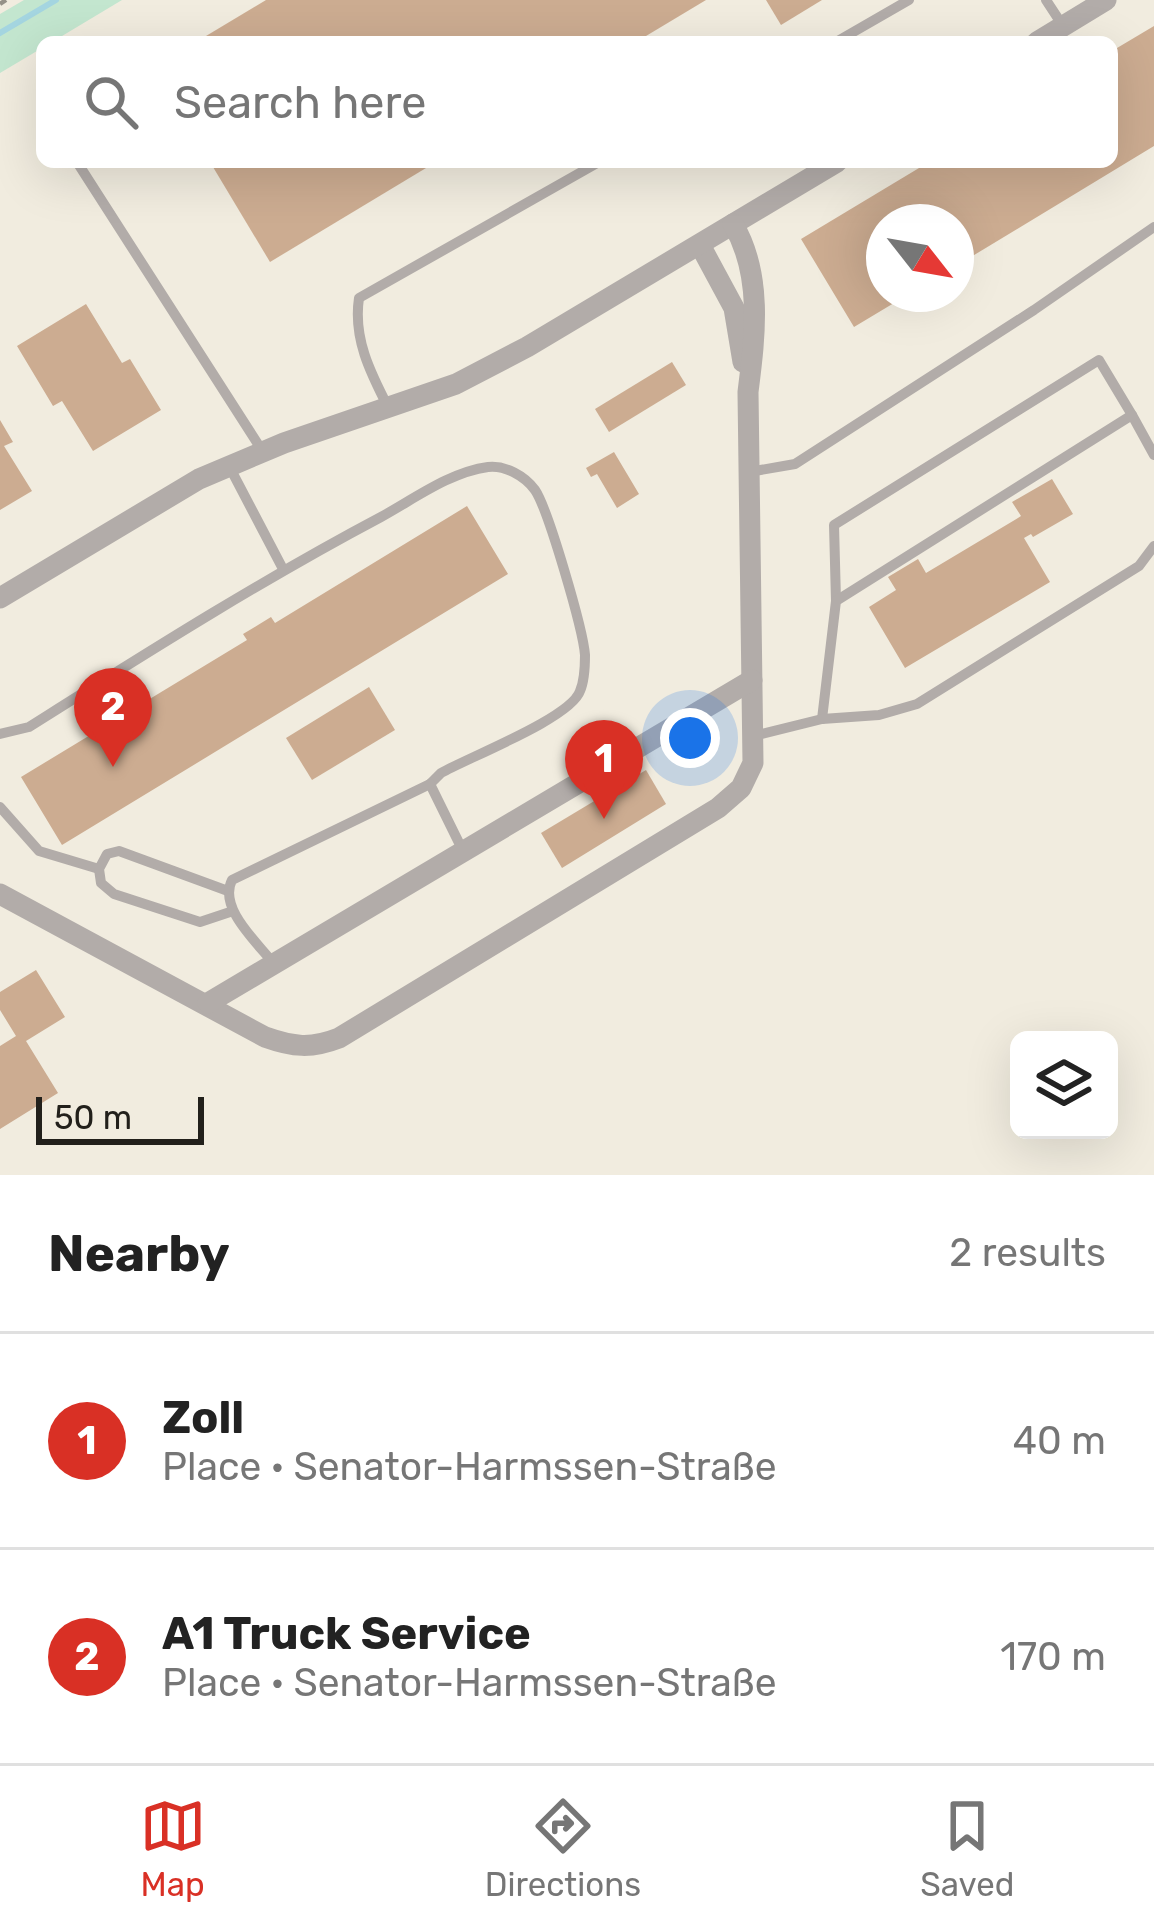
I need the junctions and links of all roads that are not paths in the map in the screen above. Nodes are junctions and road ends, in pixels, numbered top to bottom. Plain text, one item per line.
1 (909, 0) edge
2 (1046, 0) edge
3 (1106, 0) edge
4 (1063, 26) junction
5 (846, 36) edge
6 (1046, 36) edge
7 (81, 168) edge
8 (588, 168) edge
9 (827, 168) edge
10 (734, 224) junction
11 (1154, 227) edge
12 (700, 245) junction
13 (748, 392) junction
14 (388, 407) junction
15 (1132, 415) junction
16 (263, 452) junction
17 (1154, 455) edge
18 (229, 466) junction
19 (749, 472) junction
20 (1154, 546) edge
21 (284, 569) junction
22 (0, 598) edge
23 (836, 602) junction
24 (752, 680) junction
25 (822, 718) junction
26 (0, 734) edge
27 (753, 736) junction
28 (430, 784) junction
29 (0, 807) edge
30 (464, 851) junction
31 (99, 869) junction
32 (228, 891) junction
33 (0, 894) edge
34 (233, 910) junction
35 (274, 964) junction
36 (208, 1003) junction

1 - 5 lane
2 - 4 lane
3 - 4 street
4 - 6 street
7 - 16 lane
8 - 14 lane
9 - 10 street
10 - 12 street
10 - 13 street
11 - 19 lane
12 - 13 street
12 - 14 street
13 - 19 street
14 - 16 street
15 - 17 lane
15 - 23 lane
15 - 23 lane
16 - 18 street
18 - 21 lane
18 - 22 street
19 - 24 street
20 - 25 lane
21 - 26 lane
21 - 28 lane
23 - 25 lane
24 - 27 street
24 - 30 street
25 - 27 lane
27 - 36 street
28 - 30 lane
28 - 32 lane
29 - 31 lane
30 - 35 street
31 - 32 lane
31 - 34 lane
32 - 34 lane
33 - 36 street
34 - 35 lane
35 - 36 street

